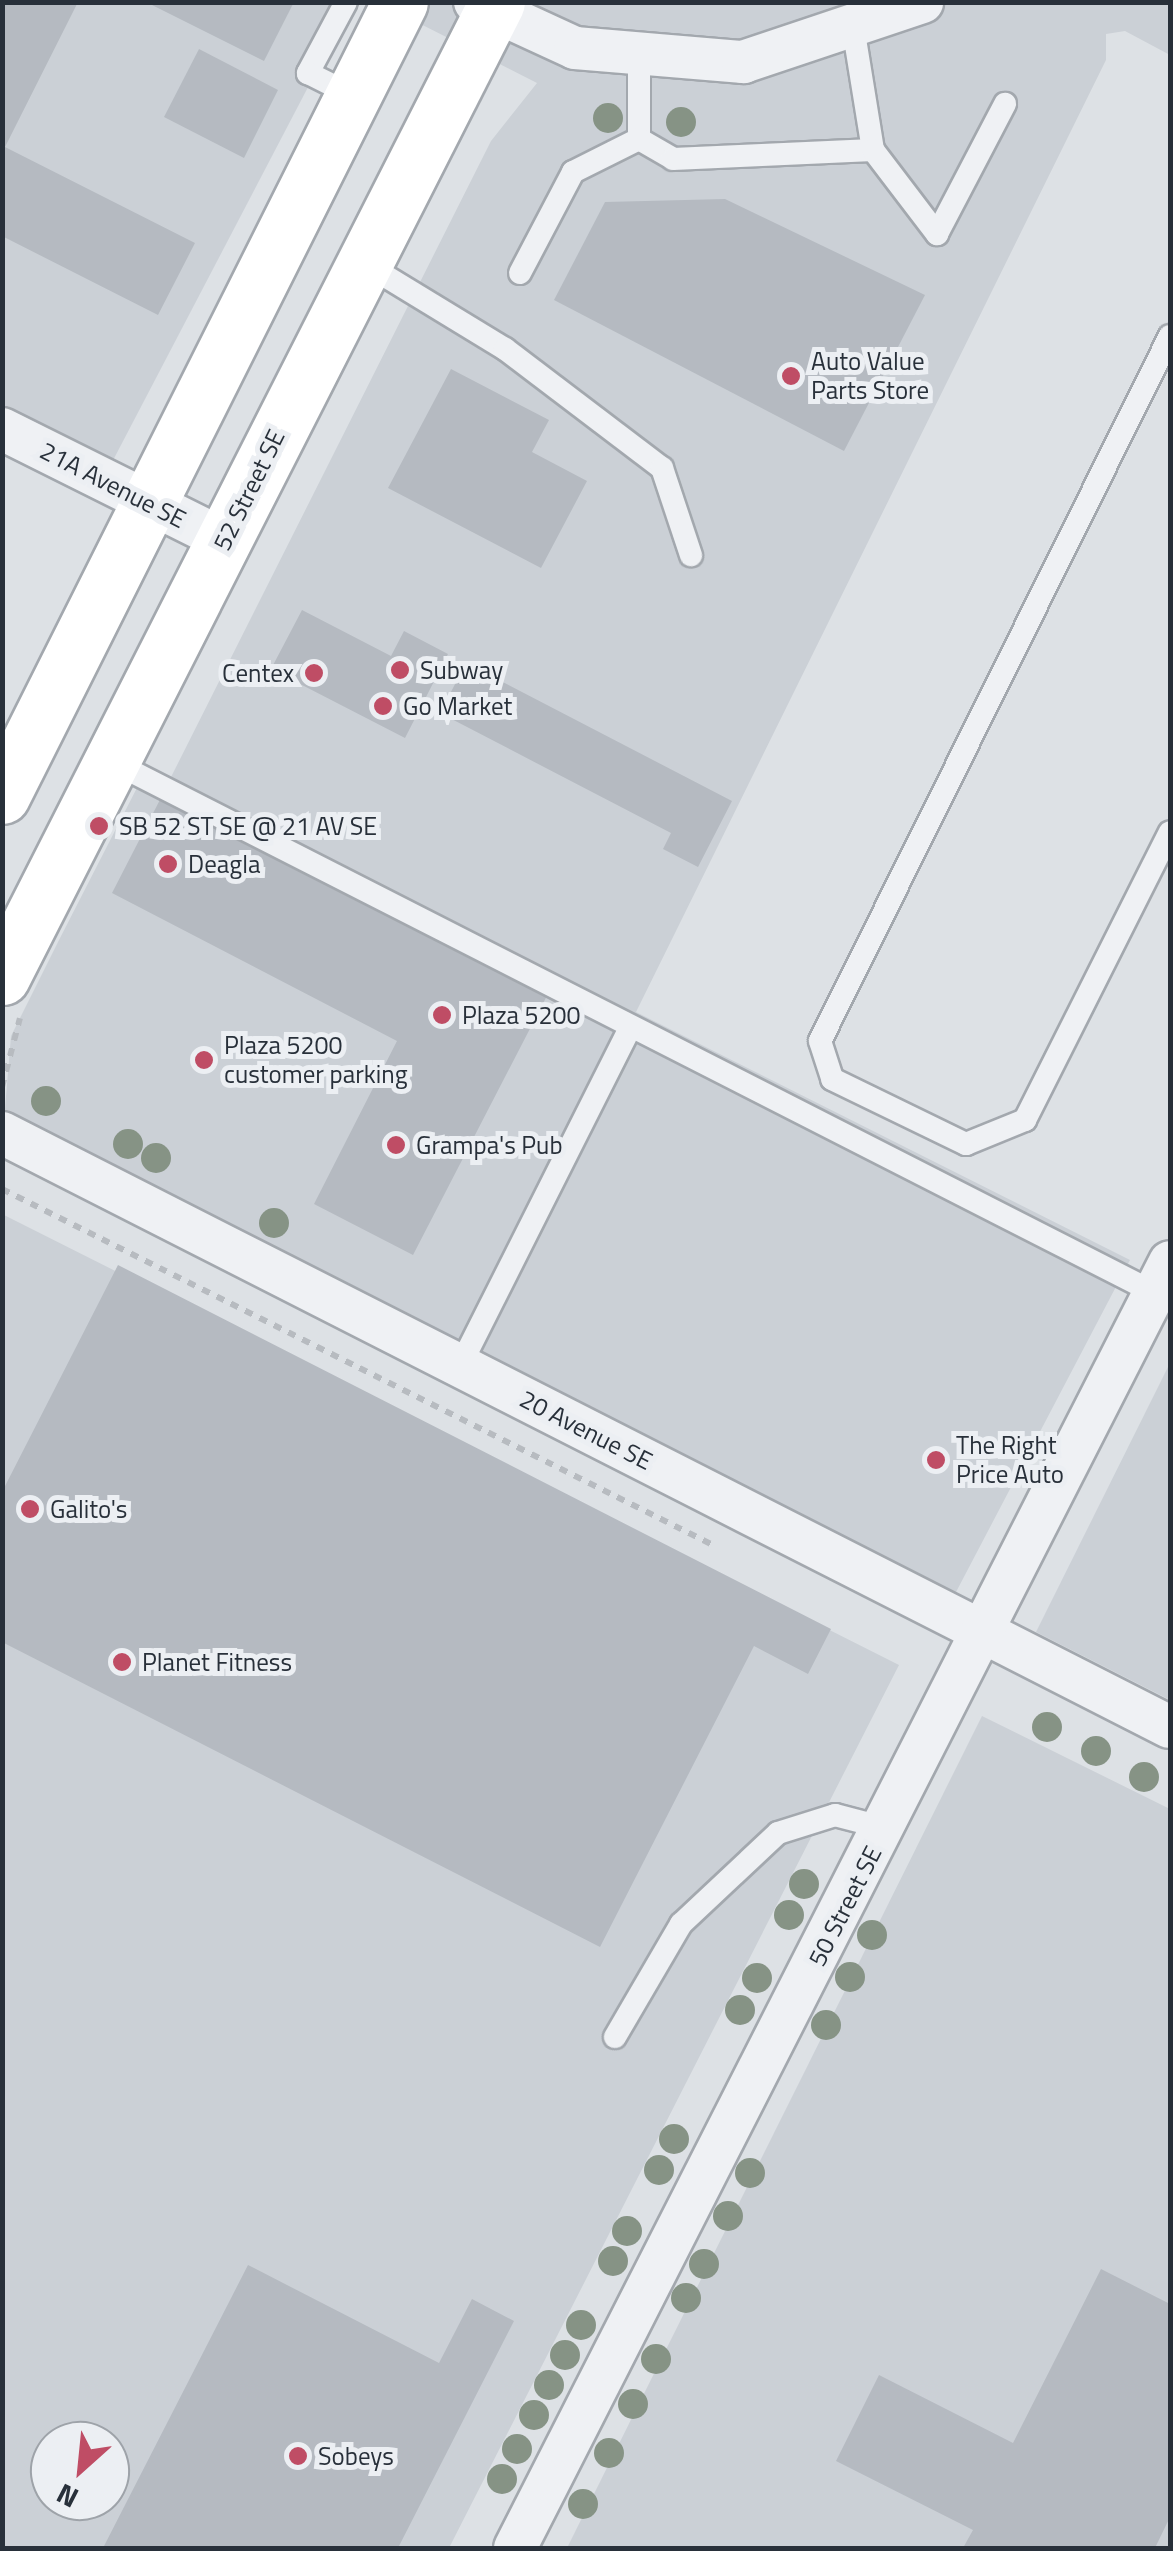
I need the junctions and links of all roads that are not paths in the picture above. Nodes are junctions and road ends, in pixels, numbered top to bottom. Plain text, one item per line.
1 (346, 2) edge
2 (922, 2) edge
3 (399, 3) edge
4 (488, 5) edge
5 (853, 26) junction
6 (639, 54) junction
7 (352, 95) junction
8 (1005, 104) dead end
9 (639, 139) junction
10 (873, 150) junction
11 (364, 264) junction
12 (520, 273) dead end
13 (1170, 336) edge
14 (2, 429) edge
15 (144, 502) junction
16 (225, 540) junction
17 (692, 555) dead end
18 (113, 762) junction
19 (2, 796) edge
20 (1170, 832) edge
21 (2, 977) edge
22 (630, 1028) junction
23 (2, 1133) edge
24 (1163, 1277) edge
25 (460, 1366) junction
26 (986, 1634) junction
27 (1170, 1728) edge
28 (885, 1828) junction
29 (615, 2037) dead end
30 (515, 2548) edge

1 - 7 lane
2 - 5 street
3 - 7 main road
4 - 6 street
4 - 11 main road, 52 Street SE
5 - 6 street
5 - 10 lane
6 - 9 lane
7 - 15 main road
8 - 10 lane
9 - 10 lane
9 - 12 lane
11 - 16 main road, 52 Street SE
11 - 17 lane
13 - 20 lane
14 - 15 street, 21A Avenue SE
15 - 16 street, 21A Avenue SE
15 - 19 main road
16 - 18 main road, 52 Street SE
18 - 21 main road, 52 Street SE
18 - 22 lane
22 - 24 lane
22 - 25 lane
23 - 25 street, 20 Avenue SE
24 - 26 street, 50 Street SE
25 - 26 street, 20 Avenue SE
26 - 27 street, 20 Avenue SE
26 - 28 street, 50 Street SE
28 - 29 lane
28 - 30 street, 50 Street SE

